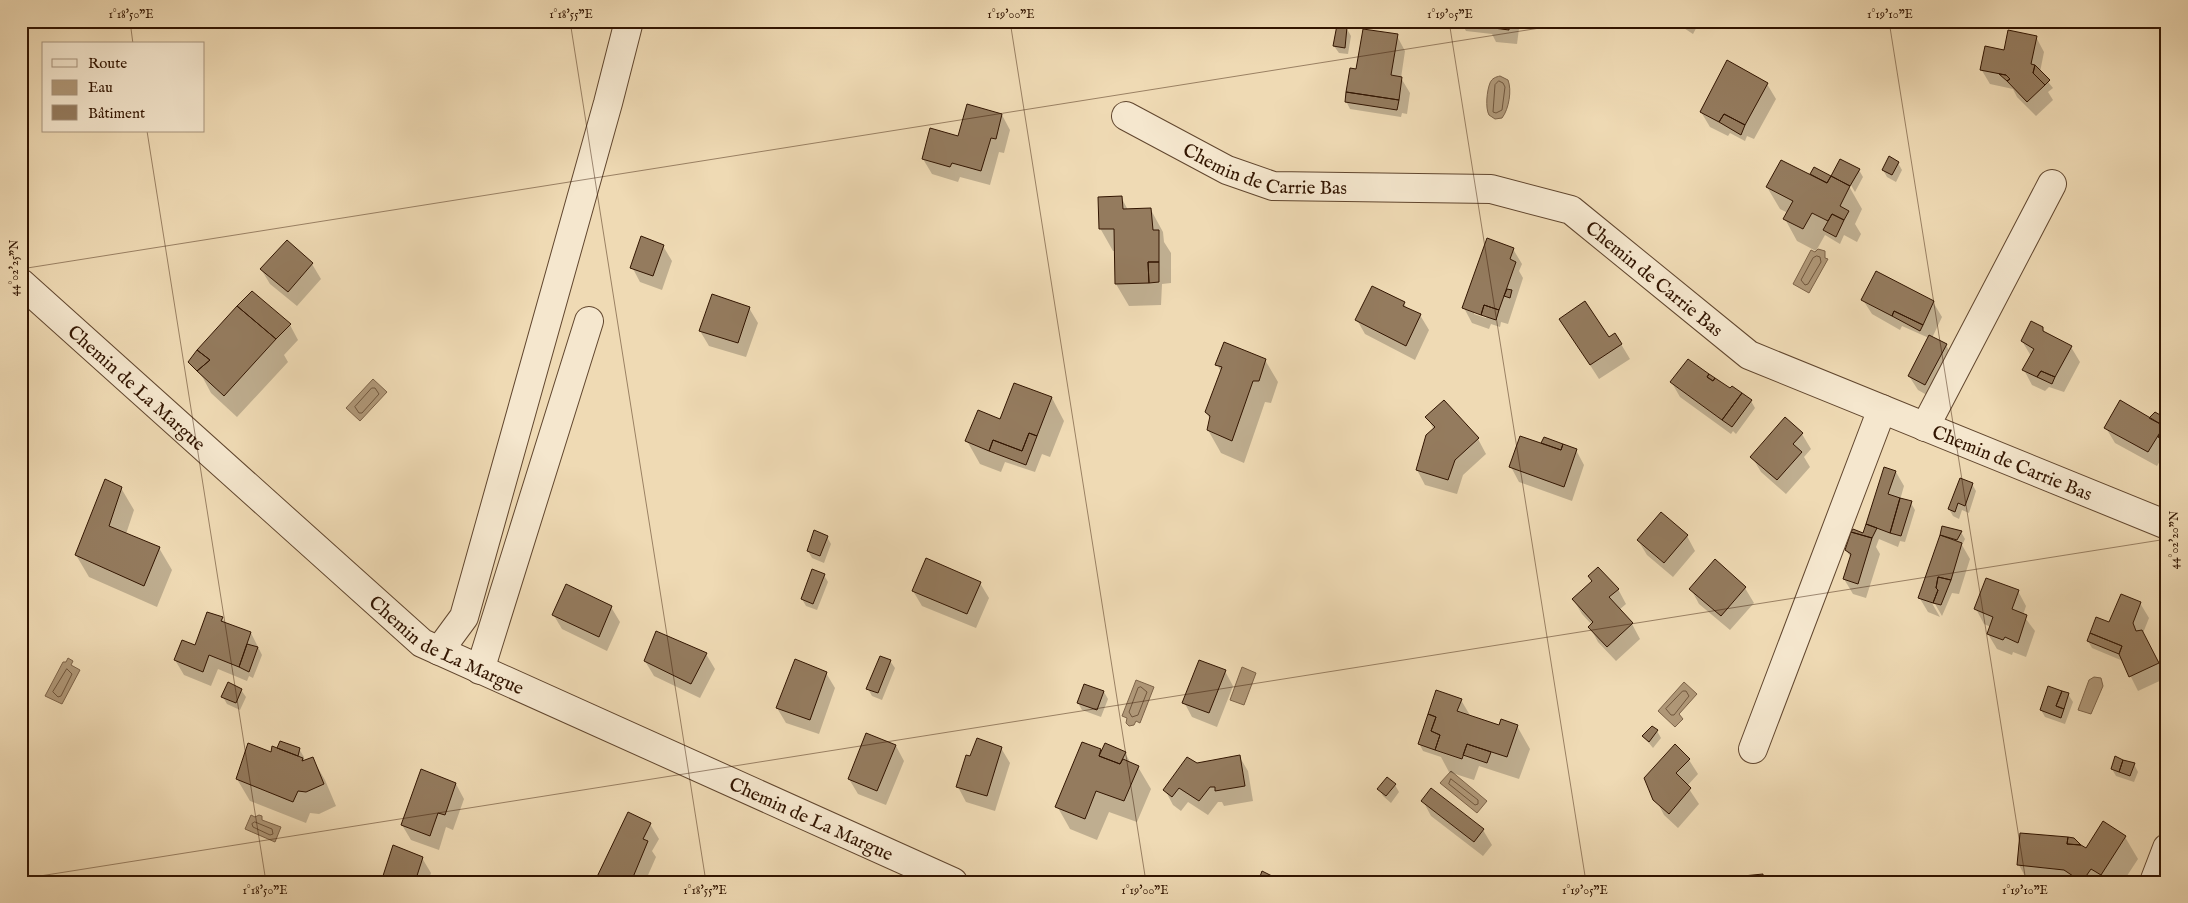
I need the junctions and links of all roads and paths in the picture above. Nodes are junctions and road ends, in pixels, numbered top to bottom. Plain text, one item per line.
1 (629, 21) edge
2 (1126, 116) dead end
3 (2052, 184) dead end
4 (21, 284) edge
5 (589, 321) dead end
6 (1882, 409) junction
7 (1925, 426) junction
8 (2167, 525) edge
9 (439, 651) junction
10 (480, 670) junction
11 (1753, 749) dead end
12 (2167, 848) edge
13 (953, 882) edge
14 (2154, 882) edge

1 - 9 street
2 - 6 street, Chemin de Carrie Bas
3 - 7 street
4 - 9 street, Chemin de La Margue
5 - 10 street
6 - 7 street, Chemin de Carrie Bas
6 - 11 street
7 - 8 street, Chemin de Carrie Bas
9 - 10 street, Chemin de La Margue
10 - 13 street, Chemin de La Margue
12 - 14 street

